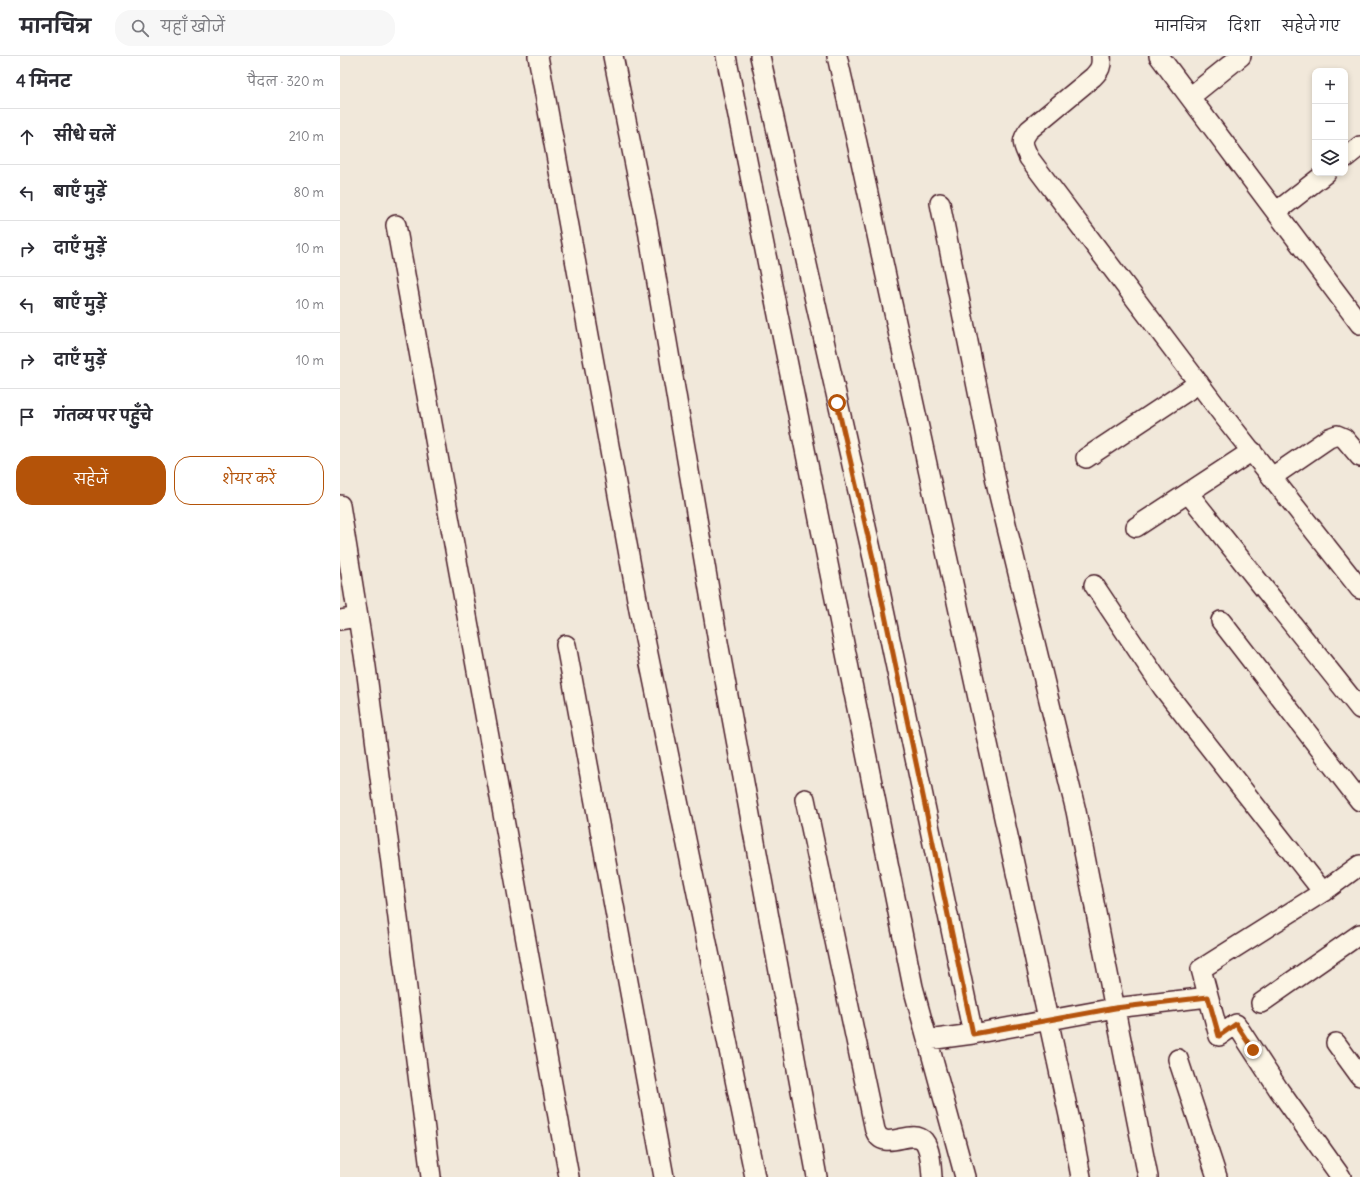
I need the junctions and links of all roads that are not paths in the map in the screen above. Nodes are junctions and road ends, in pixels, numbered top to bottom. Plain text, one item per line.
1 (538, 56) edge
2 (613, 56) edge
3 (726, 56) edge
4 (760, 56) edge
5 (837, 56) edge
6 (1100, 56) edge
7 (1159, 56) edge
8 (1241, 56) edge
9 (1190, 97) junction
10 (1360, 146) edge
11 (1348, 156) edge
12 (1322, 176) edge
13 (940, 203) dead end
14 (1276, 212) junction
15 (396, 225) dead end
16 (1360, 324) edge
17 (1199, 383) junction
18 (1252, 452) junction
19 (1360, 457) edge
20 (1086, 458) dead end
21 (1272, 477) junction
22 (1188, 493) junction
23 (340, 505) edge
24 (1136, 527) dead end
25 (1094, 585) dead end
26 (1360, 589) edge
27 (348, 618) edge
28 (1221, 621) dead end
29 (566, 645) dead end
30 (1360, 709) edge
31 (805, 799) dead end
32 (1360, 802) edge
33 (1360, 865) edge
34 (1322, 892) junction
35 (1360, 934) edge
36 (1208, 997) junction
37 (1261, 1003) dead end
38 (1115, 1008) junction
39 (1048, 1020) junction
40 (973, 1034) junction
41 (928, 1040) junction
42 (1336, 1043) dead end
43 (1178, 1059) dead end
44 (1360, 1076) edge
45 (431, 1177) edge
46 (569, 1177) edge
47 (664, 1177) edge
48 (755, 1177) edge
49 (817, 1177) edge
50 (932, 1177) edge
51 (965, 1177) edge
52 (1081, 1177) edge
53 (1148, 1177) edge
54 (1217, 1177) edge
55 (1341, 1177) edge

1 - 48 street
2 - 49 street
3 - 41 street
4 - 40 street
5 - 39 street
6 - 17 street
7 - 9 street
8 - 9 street
9 - 14 street
10 - 11 street
12 - 14 street
13 - 38 street
14 - 16 street
15 - 46 street
17 - 18 street
17 - 20 street
18 - 21 street
18 - 22 street
19 - 21 street
21 - 26 street
22 - 24 street
22 - 30 street
23 - 27 street
25 - 34 street
27 - 45 street
28 - 32 street
29 - 47 street
31 - 50 street
33 - 34 street
34 - 36 street
35 - 37 street
36 - 38 street
36 - 55 street
38 - 39 street
38 - 53 street
39 - 40 street
39 - 52 street
40 - 41 street
41 - 51 street
42 - 44 street
43 - 54 street

